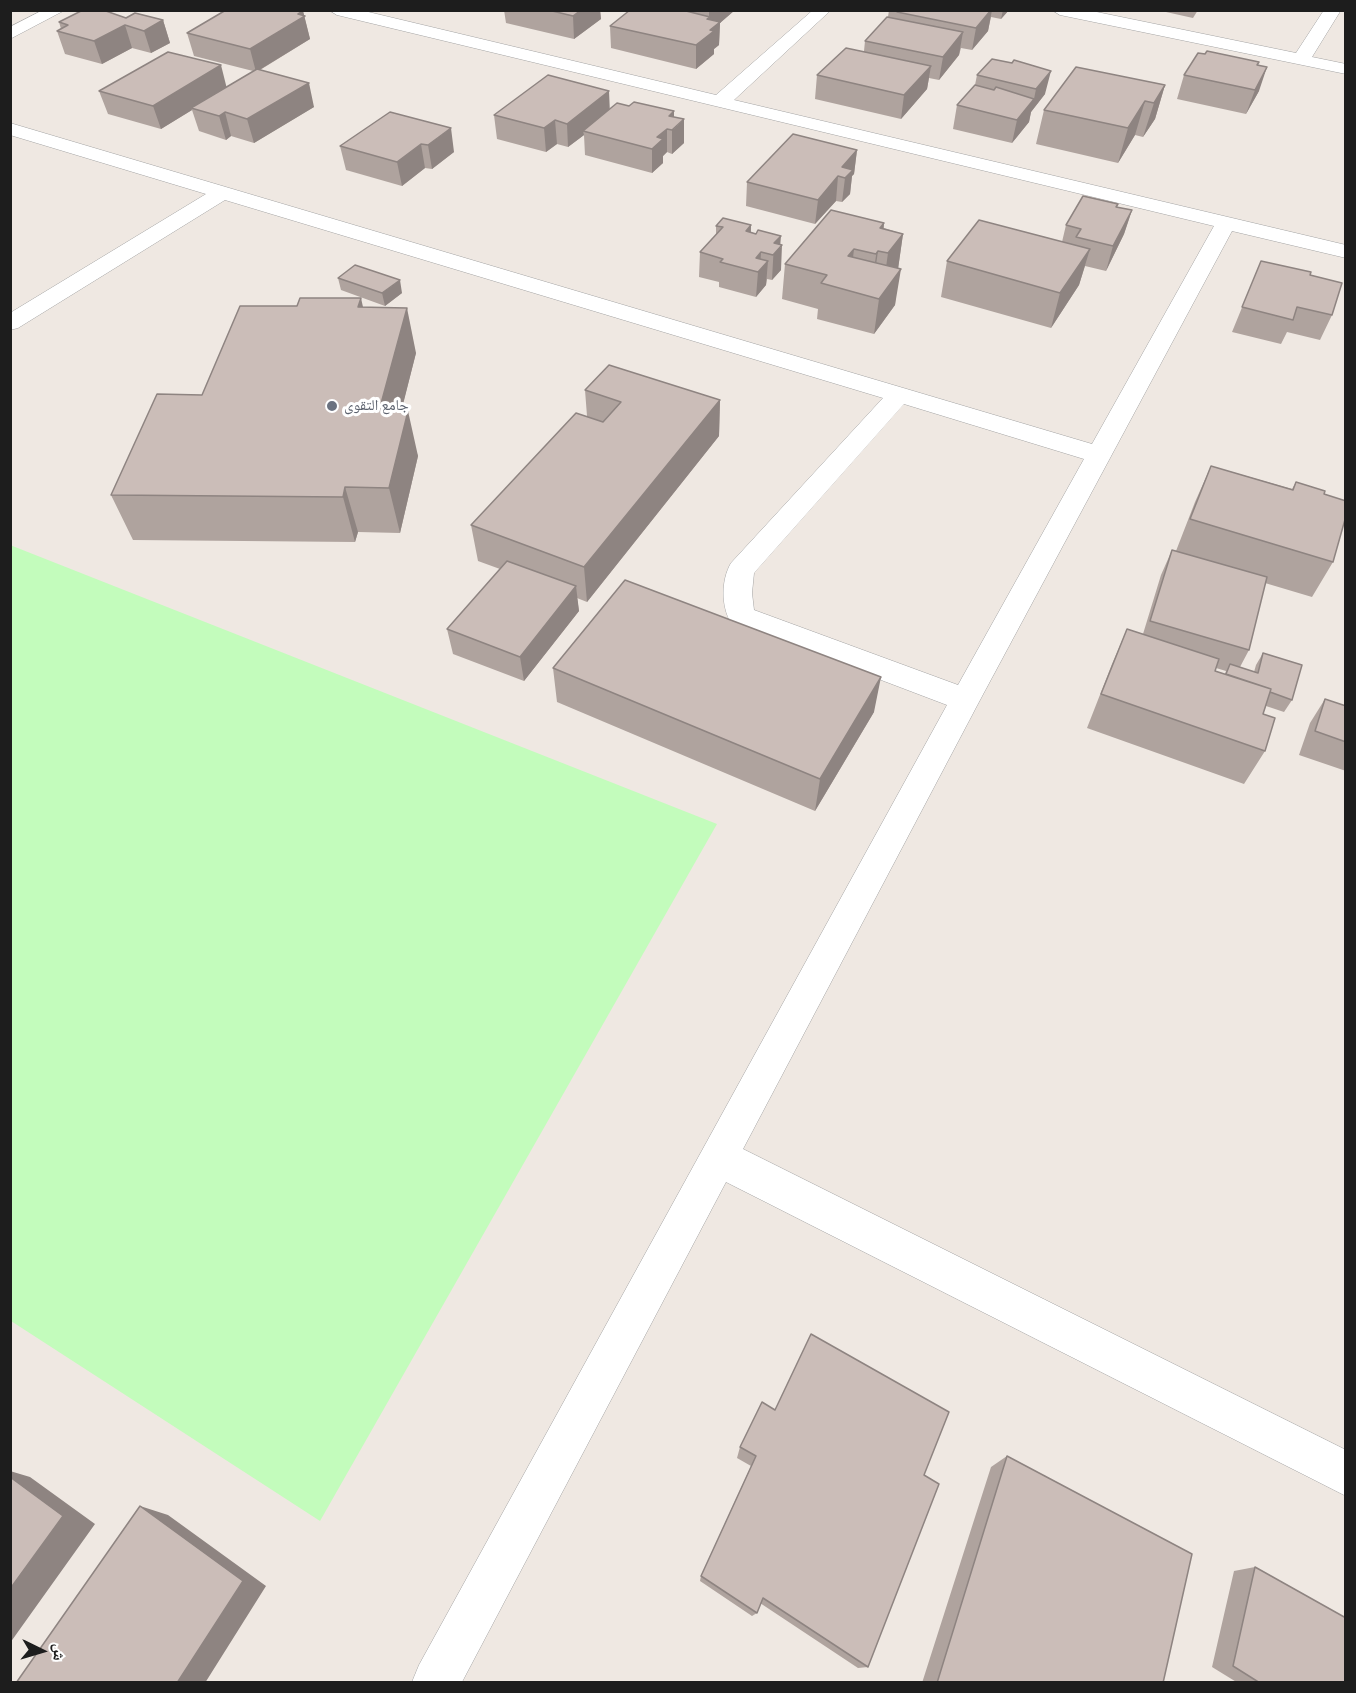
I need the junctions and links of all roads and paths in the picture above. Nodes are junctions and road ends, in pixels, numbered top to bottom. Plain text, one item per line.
1 (57, 10) edge
2 (338, 10) edge
3 (823, 10) edge
4 (1060, 10) edge
5 (1333, 10) edge
6 (432, 16) dead end
7 (413, 28) junction
8 (12, 31) edge
9 (1301, 60) junction
10 (1346, 69) edge
11 (720, 102) junction
12 (10, 129) edge
13 (224, 192) junction
14 (1226, 223) junction
15 (1346, 252) edge
16 (10, 323) edge
17 (899, 395) junction
18 (1100, 455) junction
19 (964, 700) junction
20 (720, 1158) junction
21 (1346, 1474) edge
22 (436, 1683) edge

1 - 8 street
2 - 7 street
3 - 11 street
4 - 9 street
5 - 9 street
6 - 7 street
7 - 11 street
9 - 10 street
11 - 14 street
12 - 13 street
13 - 16 street
13 - 17 street
14 - 15 street
14 - 18 street
17 - 18 street
17 - 19 street
18 - 19 street
19 - 20 street
20 - 21 street
20 - 22 street

